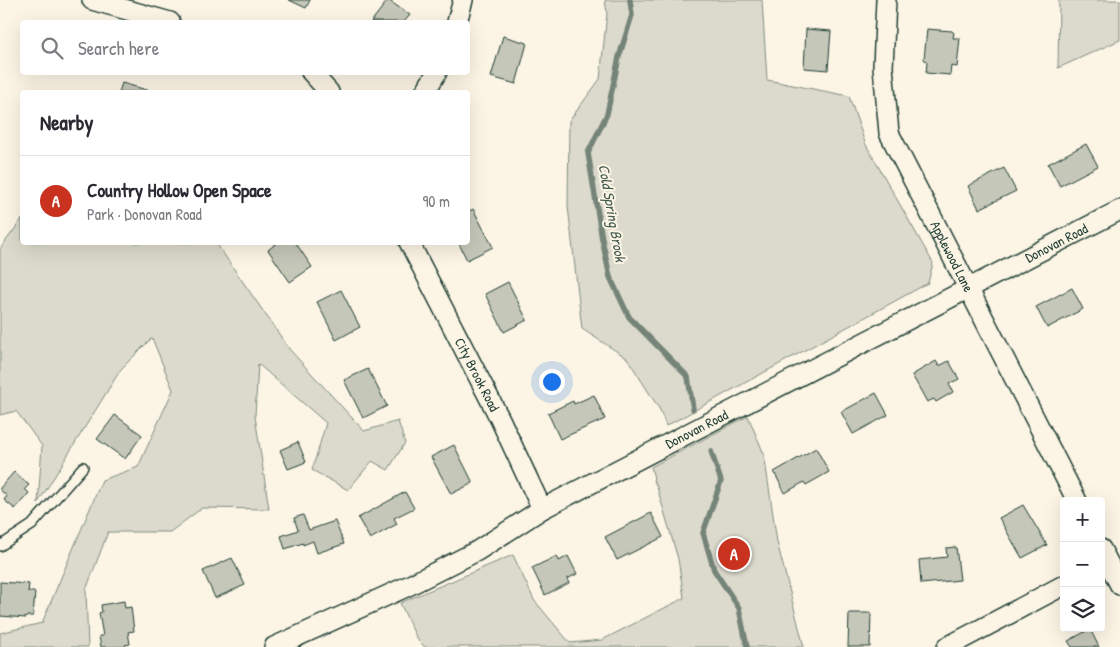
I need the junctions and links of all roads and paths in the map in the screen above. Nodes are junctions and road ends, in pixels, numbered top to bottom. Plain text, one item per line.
1 (92, 0) edge
2 (463, 0) edge
3 (886, 0) edge
4 (163, 20) edge
5 (458, 20) edge
6 (313, 75) edge
7 (435, 75) edge
8 (328, 90) edge
9 (426, 90) edge
10 (1120, 210) edge
11 (411, 245) edge
12 (969, 289) junction
13 (83, 467) dead end
14 (1075, 497) edge
15 (542, 508) junction
16 (0, 546) edge
17 (1105, 561) edge
18 (1120, 585) edge
19 (1060, 587) edge
20 (274, 647) edge
21 (947, 647) edge

1 - 4 street
2 - 5 street
3 - 12 street, Applewood Lane
6 - 8 street
7 - 9 street
10 - 12 street, Donovan Road
11 - 15 street, City Brook Road
12 - 14 street, Applewood Lane
12 - 15 street, Donovan Road
13 - 16 lane
15 - 20 street, Donovan Road
17 - 18 street
19 - 21 street

